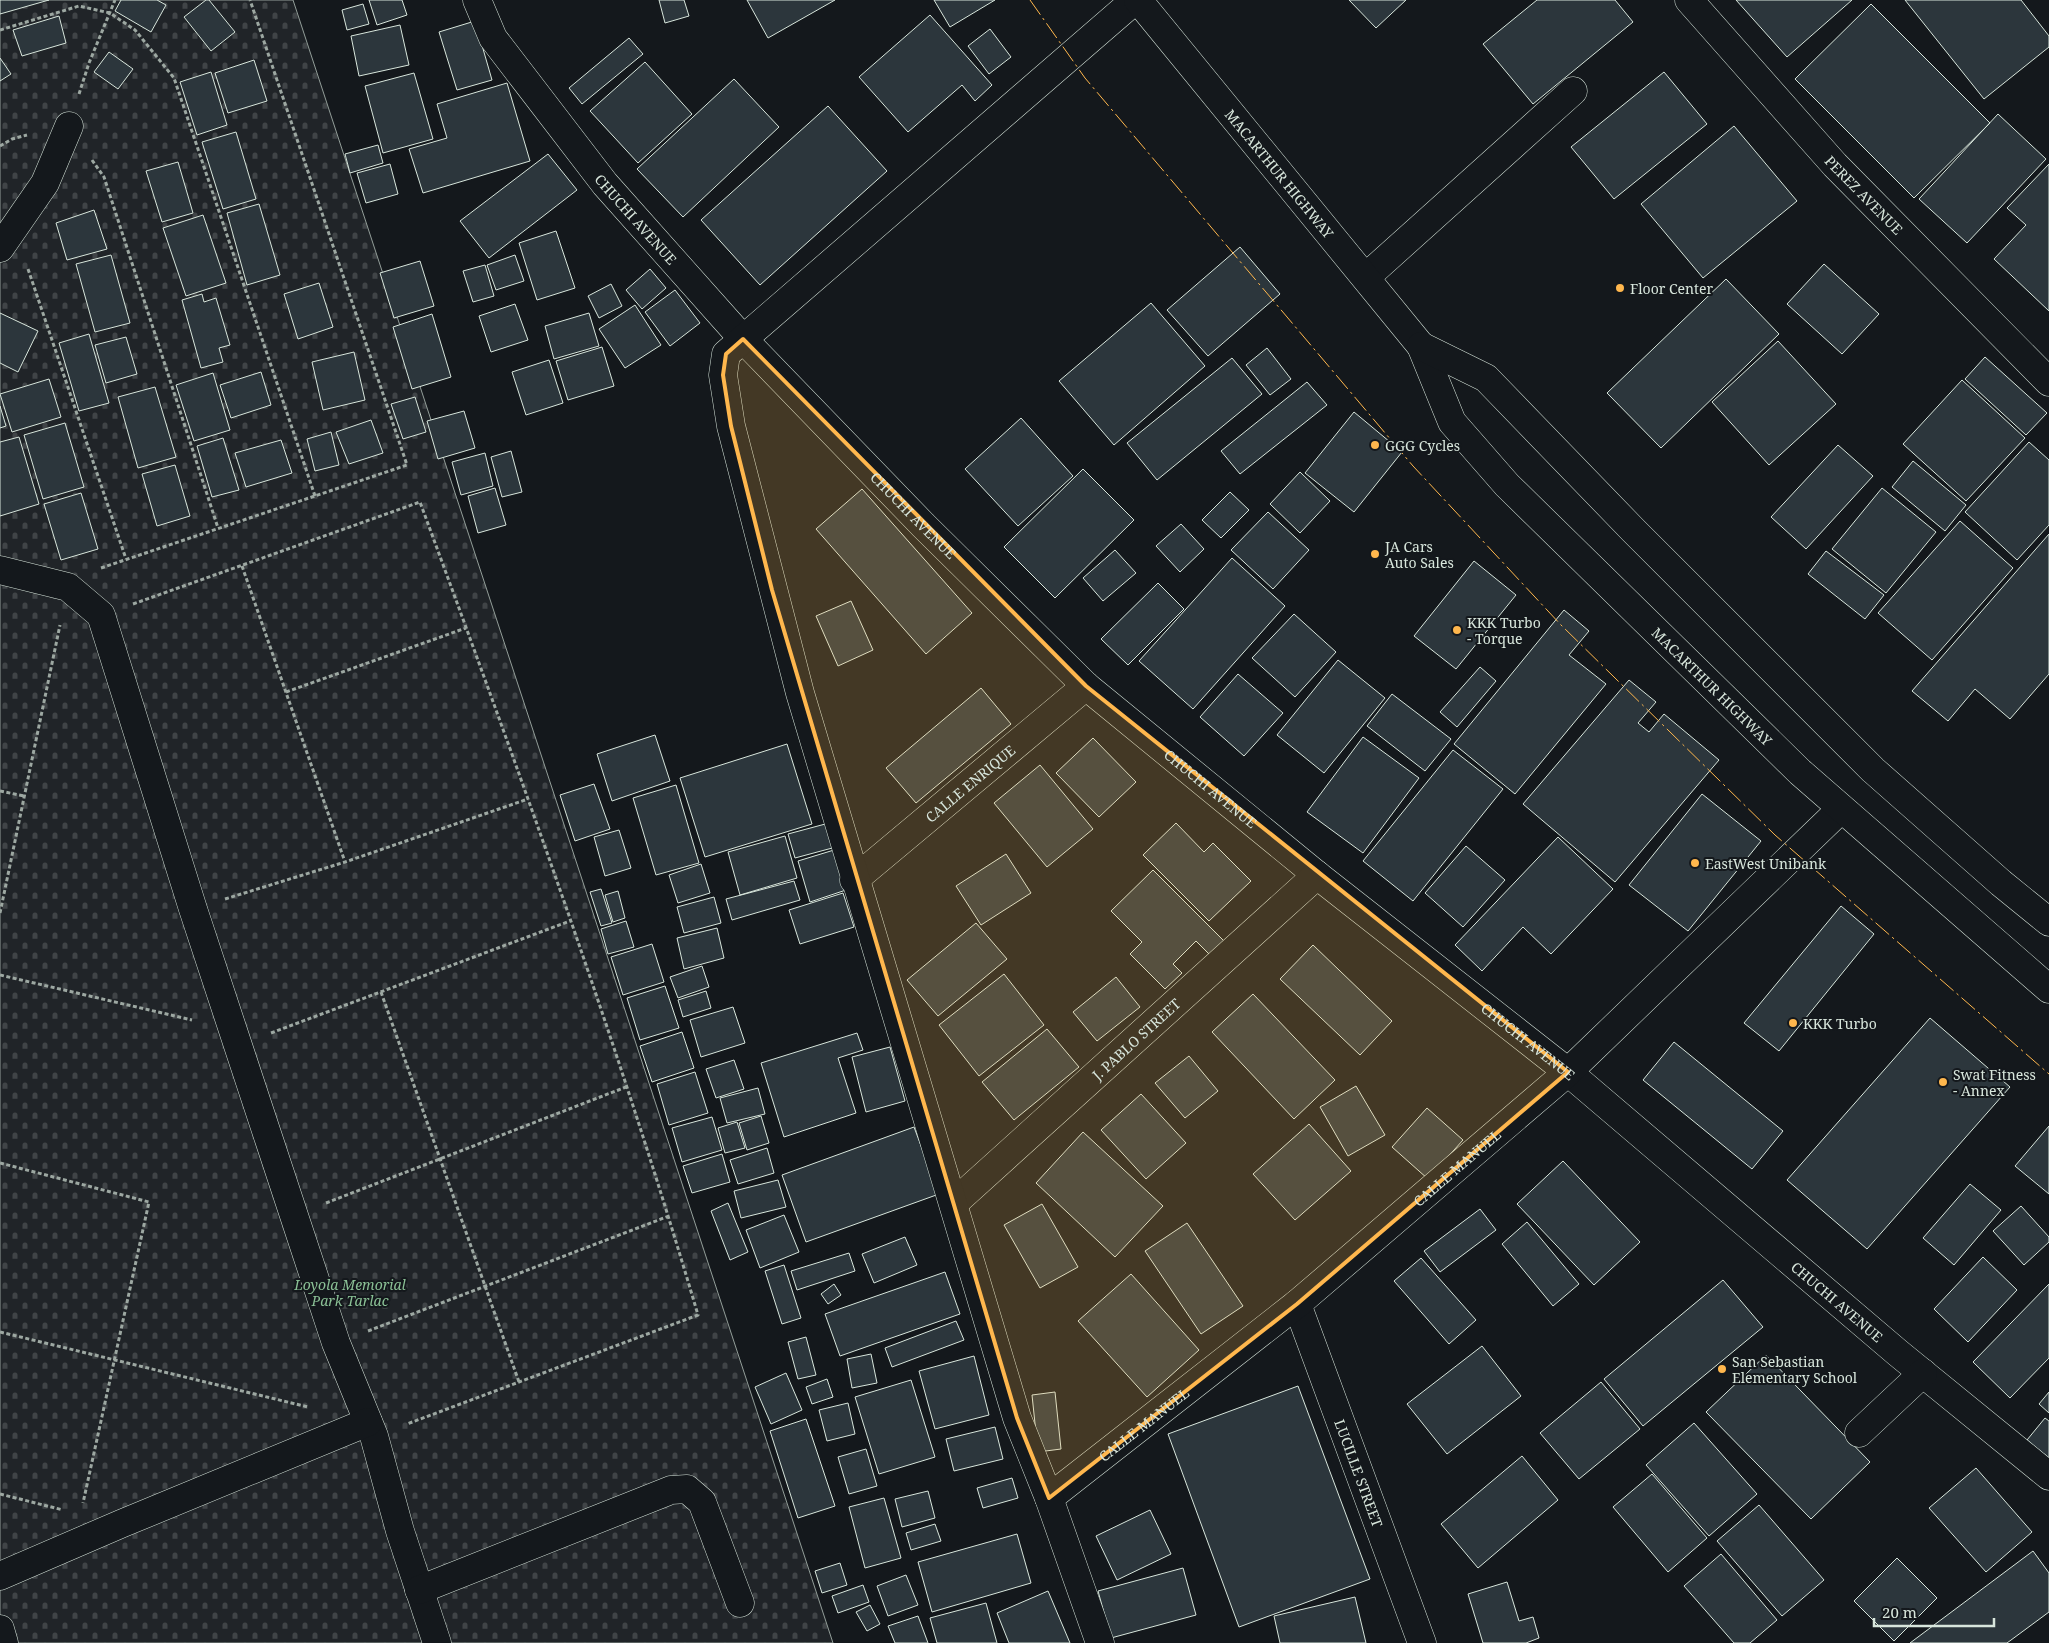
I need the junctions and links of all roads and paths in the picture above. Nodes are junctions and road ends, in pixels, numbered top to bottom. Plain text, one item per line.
1 (115, 0) edge
2 (250, 0) edge
3 (477, 0) edge
4 (1137, 0) edge
5 (1689, 0) edge
6 (110, 12) junction
7 (0, 30) edge
8 (1573, 91) dead end
9 (69, 126) junction
10 (7, 238) edge
11 (1366, 277) junction
12 (743, 339) junction
13 (1421, 346) junction
14 (2049, 382) edge
15 (315, 496) junction
16 (218, 528) junction
17 (126, 559) junction
18 (242, 566) junction
19 (0, 570) edge
20 (68, 588) junction
21 (101, 615) junction
22 (466, 628) junction
23 (1086, 686) junction
24 (286, 692) junction
25 (0, 791) edge
26 (24, 796) junction
27 (528, 799) junction
28 (1841, 809) junction
29 (345, 862) junction
30 (1317, 875) junction
31 (854, 880) junction
32 (193, 909) junction
33 (0, 913) edge
34 (570, 921) junction
35 (2049, 922) edge
36 (0, 975) edge
37 (2049, 989) edge
38 (381, 992) junction
39 (236, 1038) junction
40 (1568, 1072) junction
41 (626, 1087) junction
42 (440, 1159) junction
43 (0, 1163) edge
44 (954, 1203) junction
45 (294, 1215) junction
46 (669, 1216) junction
47 (485, 1286) junction
48 (1297, 1304) junction
49 (0, 1332) edge
50 (336, 1343) junction
51 (114, 1360) junction
52 (1923, 1373) junction
53 (519, 1382) junction
54 (311, 1408) dead end
55 (371, 1429) junction
56 (1858, 1433) dead end
57 (2049, 1476) edge
58 (1049, 1498) junction
59 (82, 1505) dead end
60 (0, 1576) edge
61 (419, 1590) junction
62 (740, 1603) dead end
63 (0, 1629) edge
64 (4, 1643) edge
65 (437, 1643) edge
66 (1100, 1643) edge
67 (1422, 1643) edge

1 - 6 path
2 - 15 path
3 - 12 main road, CHUCHI AVENUE
4 - 11 main road, MACARTHUR HIGHWAY
4 - 12 main road
5 - 14 main road, PEREZ AVENUE
6 - 7 path
6 - 9 path
6 - 15 path
8 - 11 main road
9 - 10 main road
9 - 16 path
10 - 17 path
11 - 13 main road, MACARTHUR HIGHWAY
12 - 23 main road, CHUCHI AVENUE
12 - 31 main road
13 - 28 main road, MACARTHUR HIGHWAY
13 - 35 main road, MACARTHUR HIGHWAY
15 - 16 path
16 - 17 path
17 - 20 path
18 - 21 path
18 - 22 path
18 - 24 path
19 - 20 main road
20 - 21 main road
20 - 26 path
21 - 32 main road
22 - 24 path
22 - 27 path
23 - 30 main road, CHUCHI AVENUE
23 - 31 main road, CALLE ENRIQUE
24 - 29 path
25 - 26 path
26 - 33 path
27 - 29 path
27 - 34 path
28 - 37 main road, MACARTHUR HIGHWAY
28 - 40 main road, CALLE MANUEL
29 - 32 path
30 - 40 main road, CHUCHI AVENUE
30 - 44 main road, J. PABLO STREET
31 - 44 main road
32 - 39 main road
34 - 38 path
34 - 41 path
36 - 39 path
38 - 39 path
38 - 42 path
39 - 45 main road
40 - 48 main road, CALLE MANUEL
40 - 52 main road, CHUCHI AVENUE
41 - 42 path
41 - 46 path
42 - 45 path
42 - 47 path
43 - 51 path
44 - 58 main road
45 - 50 main road
46 - 47 path
46 - 53 path
47 - 50 path
47 - 53 path
48 - 58 main road, CALLE MANUEL
48 - 67 main road, LUCILLE STREET
49 - 51 path
50 - 55 main road
51 - 54 path
51 - 59 path
52 - 56 main road
52 - 57 main road, CHUCHI AVENUE
53 - 55 path
55 - 60 main road
55 - 61 main road
58 - 66 main road
61 - 62 main road
61 - 65 main road
63 - 64 main road

